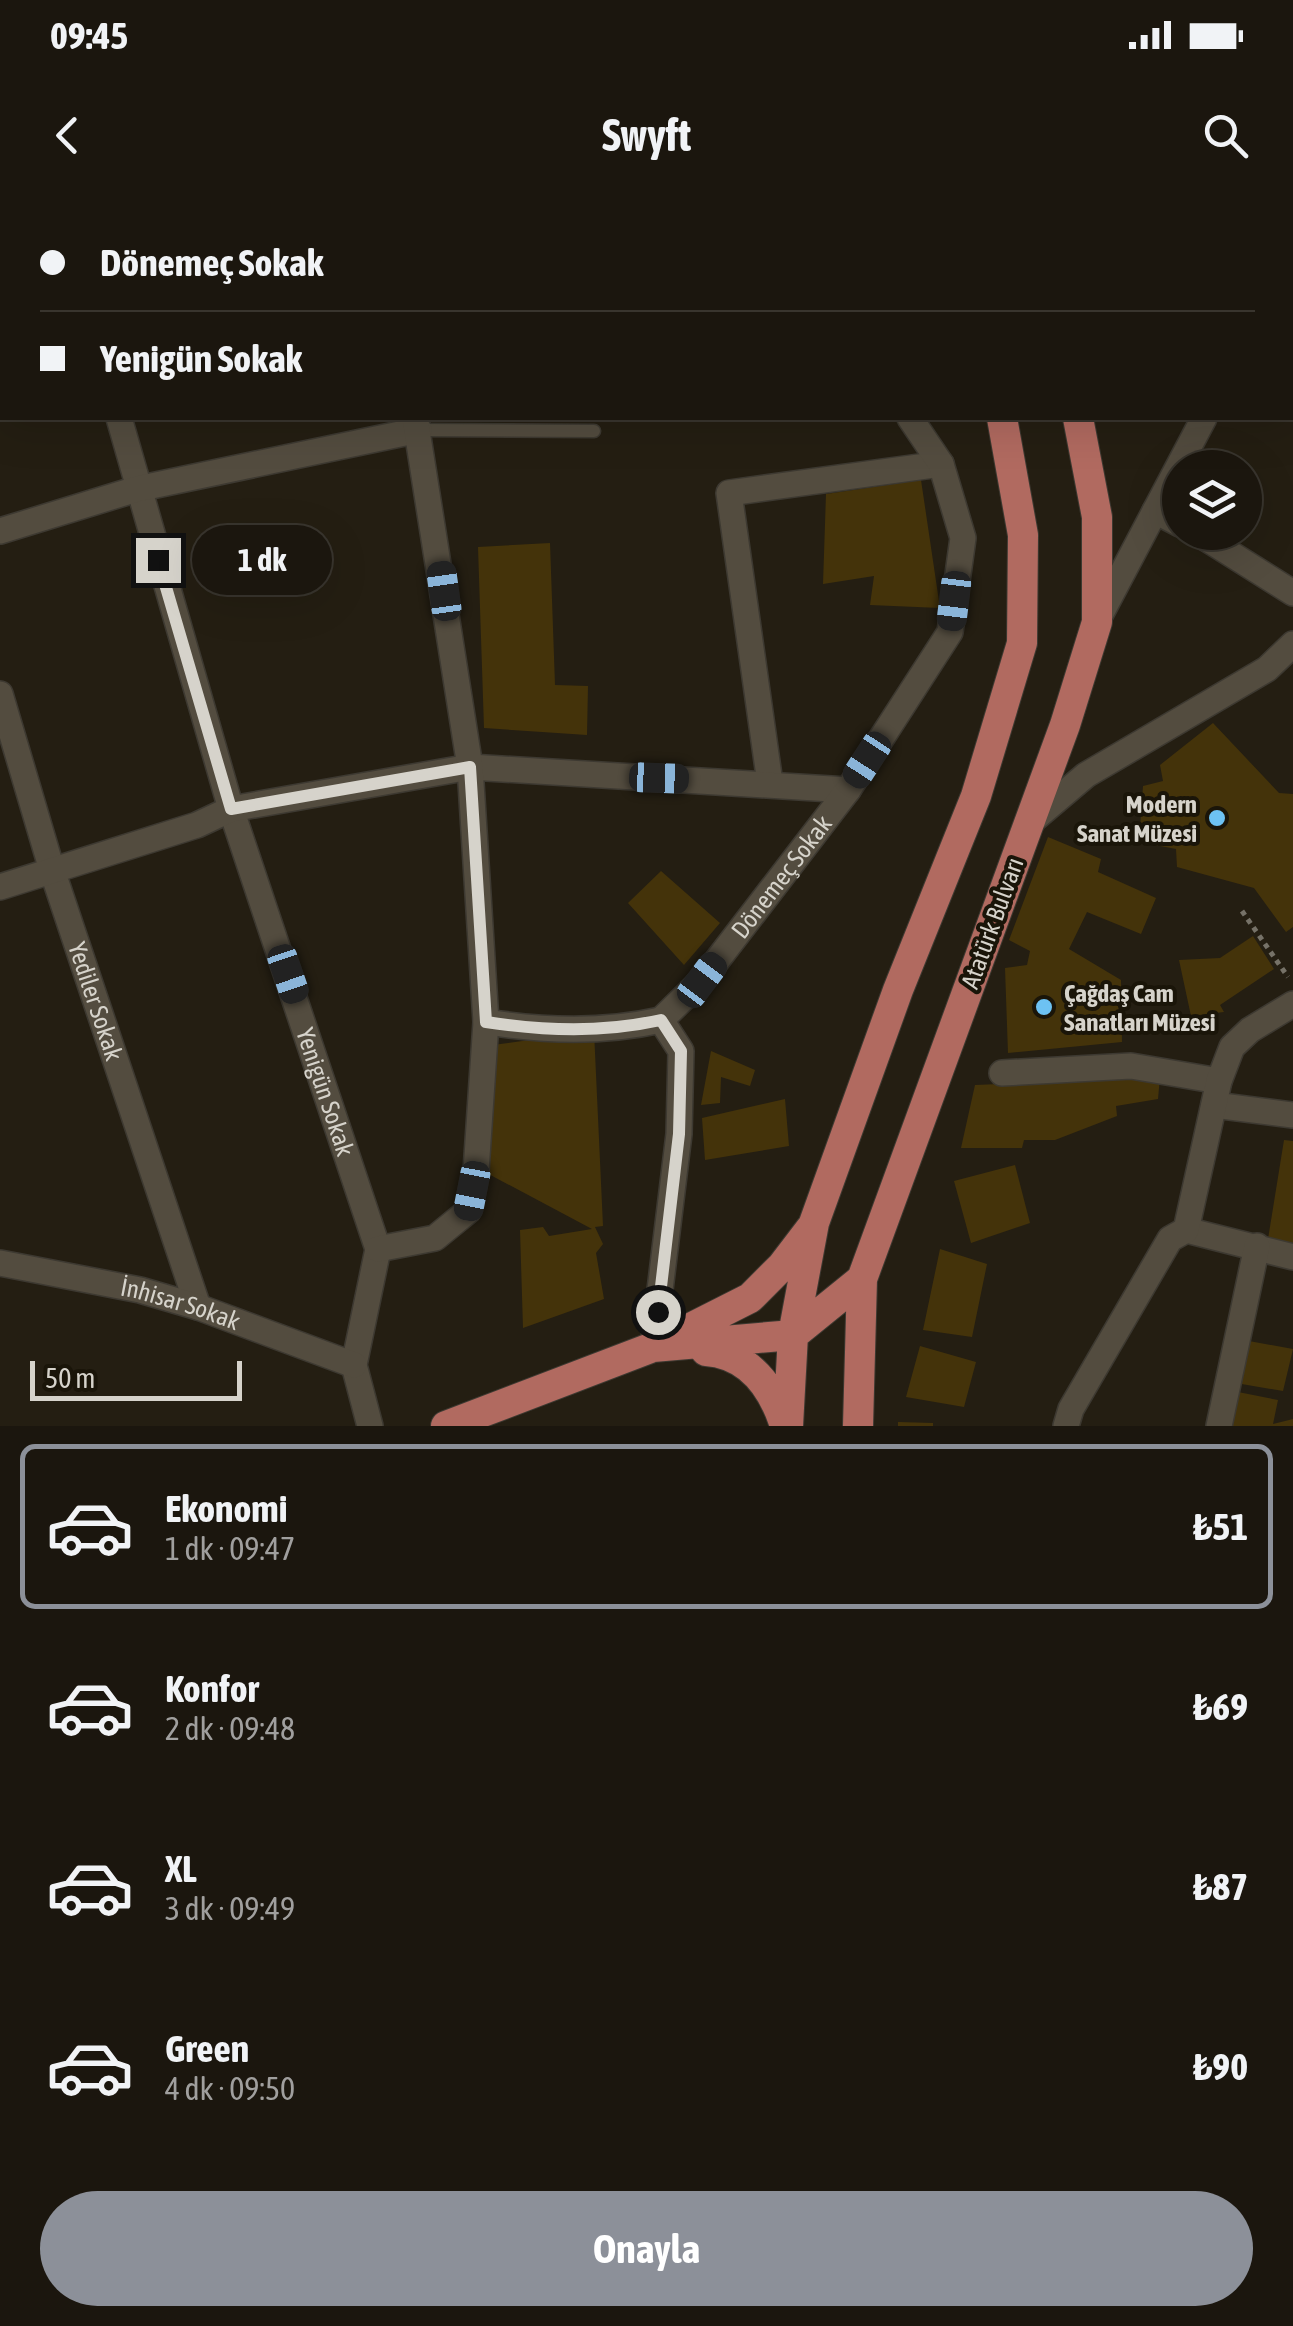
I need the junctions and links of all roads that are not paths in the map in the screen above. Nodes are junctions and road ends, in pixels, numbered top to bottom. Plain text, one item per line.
1 (120, 420) edge
2 (911, 420) edge
3 (1002, 420) edge
4 (1078, 420) edge
5 (1203, 420) edge
6 (417, 424) edge
7 (594, 431) dead end
8 (941, 464) junction
9 (138, 489) junction
10 (1155, 511) junction
11 (1162, 515) edge
12 (0, 532) edge
13 (1225, 550) edge
14 (1293, 593) edge
15 (1097, 622) junction
16 (1293, 644) edge
17 (0, 694) edge
18 (470, 767) junction
19 (770, 783) junction
20 (848, 790) junction
21 (231, 809) junction
22 (1027, 825) junction
23 (52, 870) junction
24 (0, 887) edge
25 (1293, 1004) edge
26 (661, 1020) junction
27 (486, 1022) junction
28 (1002, 1073) dead end
29 (1216, 1093) junction
30 (1293, 1114) edge
31 (814, 1223) junction
32 (1186, 1230) junction
33 (1257, 1246) junction
34 (378, 1249) junction
35 (1293, 1257) edge
36 (1, 1262) edge
37 (862, 1278) junction
38 (198, 1307) junction
39 (794, 1335) junction
40 (653, 1347) junction
41 (354, 1366) junction
42 (370, 1426) edge
43 (448, 1426) edge
44 (787, 1426) edge
45 (858, 1426) edge
46 (1066, 1426) edge
47 (1220, 1426) edge

1 - 9 street, Yenigün Sokak
2 - 8 street, Dönemeç Sokak
3 - 31 main road
4 - 15 main road, Atatürk Bulvarı
5 - 10 street
6 - 7 lane
6 - 9 street
6 - 18 street
8 - 19 street
8 - 20 street, Dönemeç Sokak
9 - 12 street
9 - 21 street, Yenigün Sokak
10 - 11 street
10 - 15 street
13 - 14 street
15 - 22 main road, Atatürk Bulvarı
16 - 22 street
17 - 23 street, Yediler Sokak
18 - 19 street
18 - 21 street
18 - 27 street
19 - 20 street
20 - 26 street, Dönemeç Sokak
21 - 23 street
21 - 34 street, Yenigün Sokak
22 - 37 main road, Atatürk Bulvarı
23 - 24 street
23 - 38 street, Yediler Sokak
25 - 29 street
26 - 27 street
26 - 40 street
27 - 34 street
28 - 29 street
29 - 30 street
29 - 32 street
31 - 39 main road
31 - 40 main road
32 - 33 street
32 - 46 street
33 - 35 street
33 - 47 street
34 - 41 street
36 - 38 street, İnhisar Sokak
37 - 39 main road
37 - 45 main road, Atatürk Bulvarı
38 - 41 street, İnhisar Sokak
39 - 40 main road
39 - 44 main road
40 - 43 main road
40 - 44 main road
41 - 42 street

